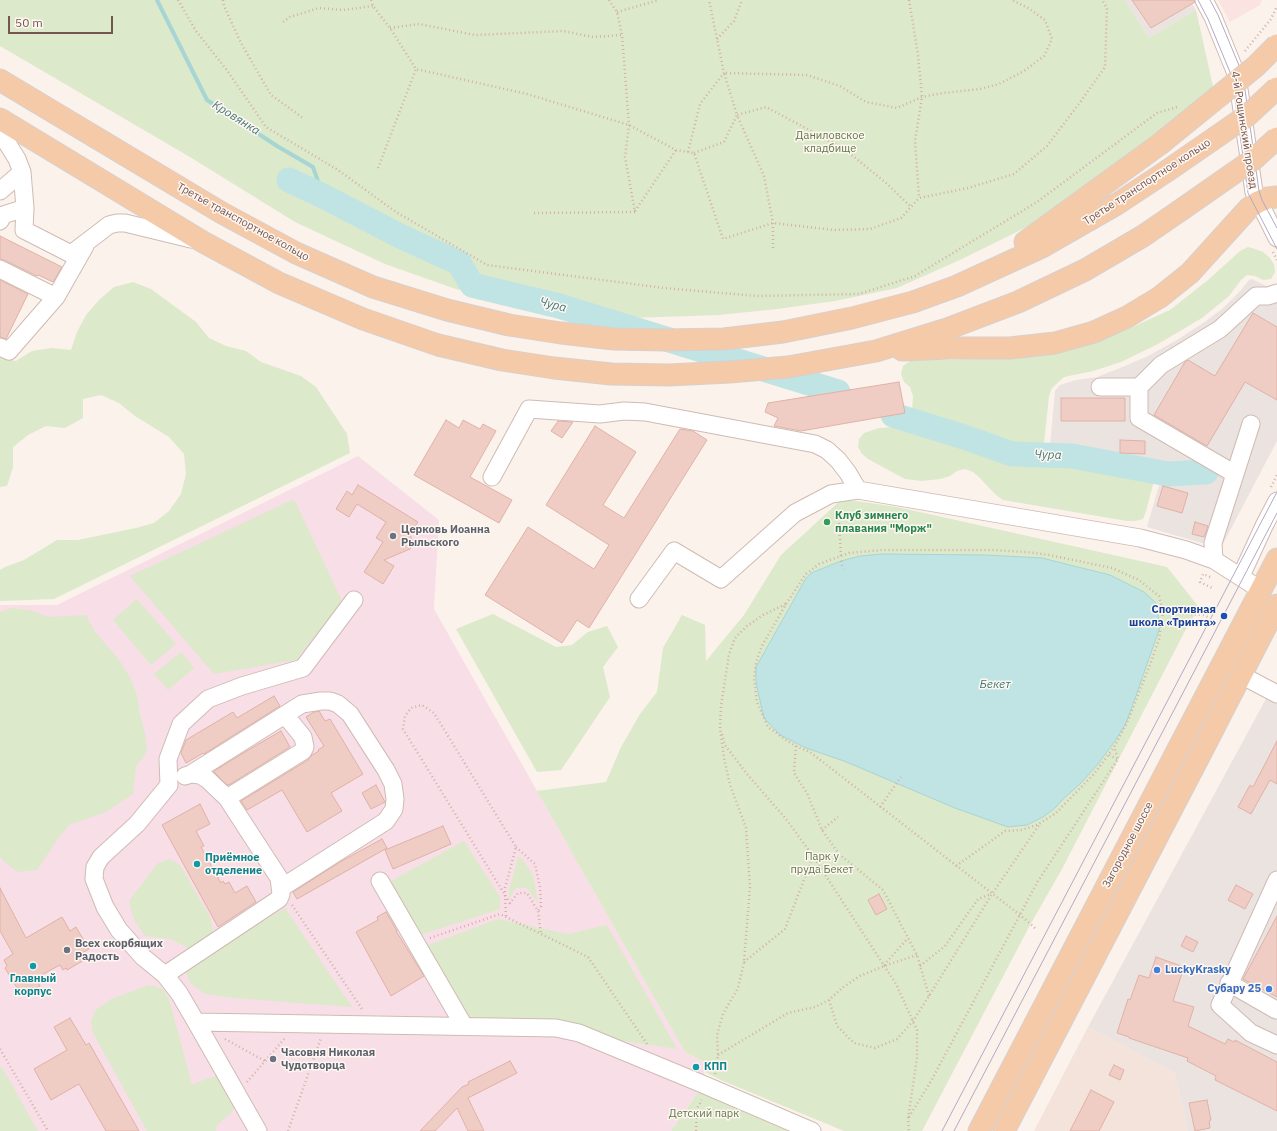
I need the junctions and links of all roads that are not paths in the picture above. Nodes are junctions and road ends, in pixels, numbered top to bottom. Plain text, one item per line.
1 (1204, 0) edge
2 (1277, 45) edge
3 (0, 80) edge
4 (1277, 88) edge
5 (0, 119) edge
6 (0, 136) edge
7 (1277, 138) edge
8 (22, 172) junction
9 (0, 191) edge
10 (1268, 200) edge
11 (25, 208) junction
12 (0, 221) edge
13 (1277, 238) edge
14 (203, 242) junction
15 (86, 244) junction
16 (0, 270) edge
17 (957, 286) junction
18 (1277, 293) edge
19 (56, 297) junction
20 (0, 348) edge
21 (870, 352) junction
22 (1100, 387) dead end
23 (1140, 387) junction
24 (1251, 424) dead end
25 (1235, 474) junction
26 (492, 477) dead end
27 (858, 490) junction
28 (1277, 501) edge
29 (1277, 558) edge
30 (1214, 560) junction
31 (1242, 576) junction
32 (1261, 590) junction
33 (639, 599) dead end
34 (354, 600) dead end
35 (1277, 605) edge
36 (1241, 675) junction
37 (1277, 694) edge
38 (285, 715) junction
39 (191, 774) junction
40 (169, 785) junction
41 (227, 798) junction
42 (1277, 880) edge
43 (380, 881) dead end
44 (281, 888) junction
45 (165, 975) junction
46 (1229, 983) junction
47 (1276, 1010) edge
48 (196, 1022) junction
49 (464, 1026) junction
50 (1277, 1045) edge
51 (258, 1131) edge
52 (812, 1131) edge
53 (979, 1131) edge
54 (1004, 1131) edge

1 - 10 street, 4-й Рощинский проезд
2 - 17 main road, bridge
3 - 17 main road, Третье транспортное кольцо
4 - 17 main road, Третье транспортное кольцо, bridge
5 - 14 main road
6 - 8 street
7 - 21 main road, bridge
8 - 9 street
8 - 11 street
10 - 13 street, 4-й Рощинский проезд
10 - 21 main road
11 - 12 street
11 - 15 street
14 - 15 street
14 - 21 main road
15 - 19 street
16 - 19 street
18 - 23 street
19 - 20 street
22 - 23 street
23 - 25 street
24 - 25 street
25 - 30 street
26 - 27 street
27 - 30 street
27 - 33 street
28 - 31 street
29 - 32 main road, Загородное шоссе
30 - 31 street
31 - 32 street
32 - 53 main road, Загородное шоссе
34 - 40 street
35 - 36 main road, Загородное шоссе
36 - 37 street
36 - 54 main road, Загородное шоссе
38 - 39 street
38 - 41 street
38 - 44 street
39 - 40 street
39 - 41 street
40 - 45 street
41 - 44 street
42 - 46 street
43 - 49 street
44 - 45 street
45 - 48 street
46 - 47 street
46 - 50 street
48 - 49 street
48 - 51 street
49 - 52 street

